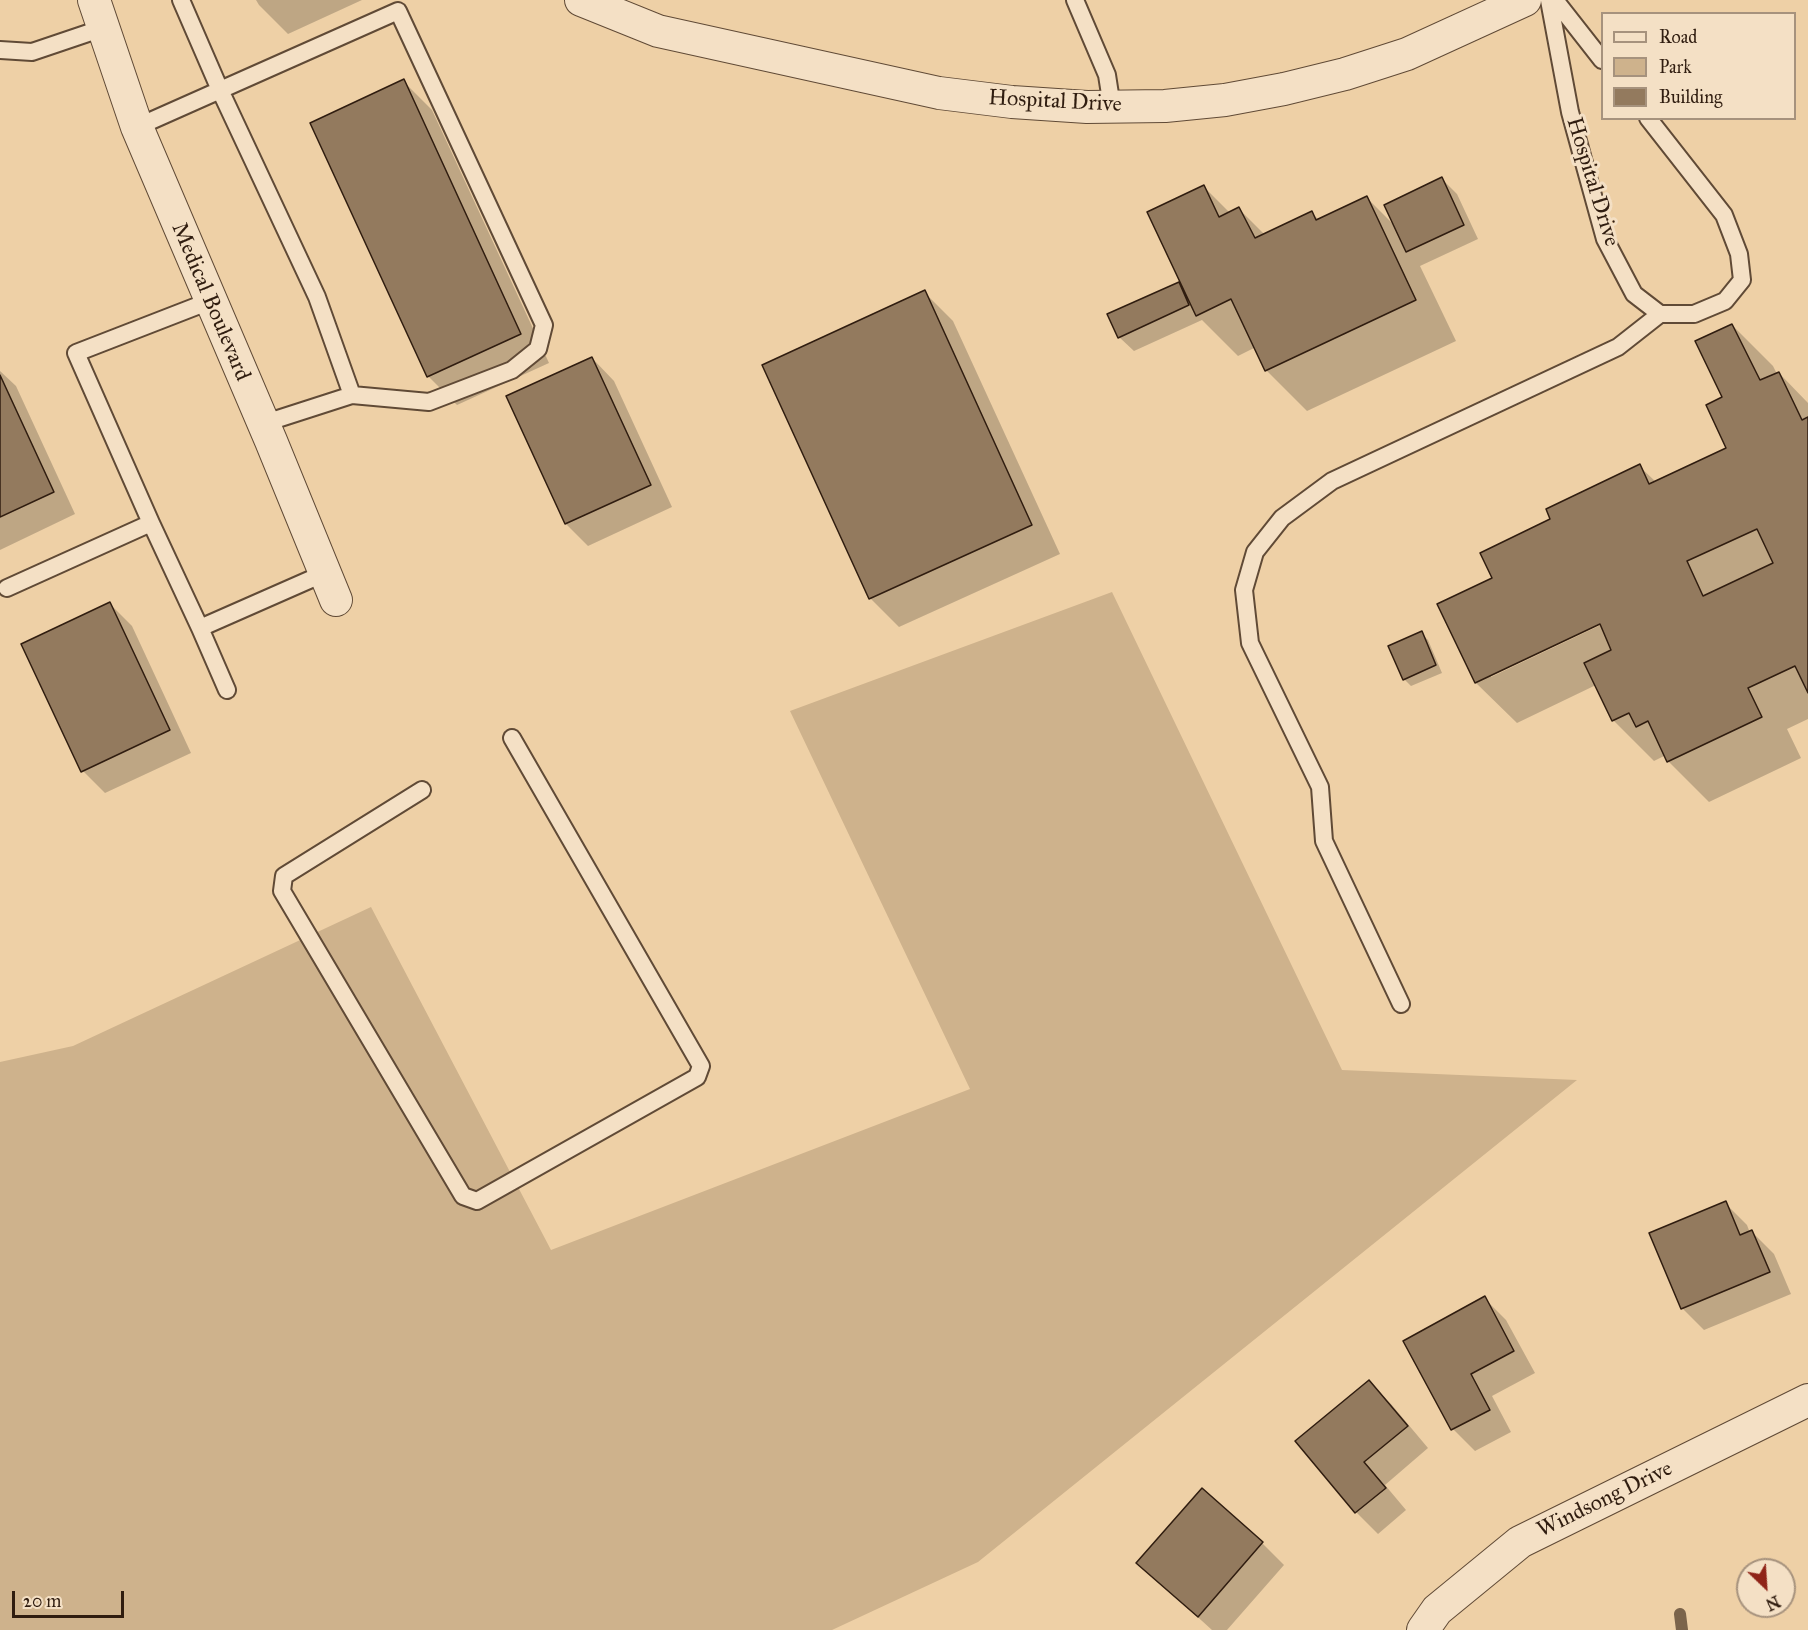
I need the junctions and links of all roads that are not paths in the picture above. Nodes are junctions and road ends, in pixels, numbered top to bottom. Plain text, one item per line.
1 (181, 0) edge
2 (581, 0) edge
3 (1075, 0) edge
4 (1525, 0) edge
5 (1549, 0) edge
6 (1555, 0) edge
7 (395, 6) edge
8 (98, 14) edge
9 (0, 50) edge
10 (1601, 59) edge
11 (220, 90) junction
12 (1112, 107) junction
13 (1650, 120) edge
14 (137, 127) junction
15 (210, 301) junction
16 (1660, 314) junction
17 (352, 395) junction
18 (262, 423) junction
19 (151, 523) junction
20 (330, 586) joint
21 (7, 588) dead end
22 (200, 628) junction
23 (227, 690) dead end
24 (512, 738) dead end
25 (422, 790) dead end
26 (1401, 1004) dead end
27 (1808, 1400) edge
28 (1423, 1630) edge

1 - 11 lane
2 - 12 street, Hospital Drive
3 - 12 lane
4 - 12 street, Hospital Drive
5 - 16 lane, Hospital Drive
6 - 10 lane
7 - 11 lane
7 - 17 lane
8 - 9 lane
8 - 14 street, Medical Boulevard
11 - 14 lane
11 - 17 lane
13 - 16 lane
14 - 15 street, Medical Boulevard
15 - 18 street, Medical Boulevard
15 - 19 lane
16 - 26 lane
17 - 18 lane
18 - 20 street, Medical Boulevard
19 - 21 lane
19 - 22 lane
20 - 22 lane
22 - 23 lane
24 - 25 lane
27 - 28 street, Windsong Drive

